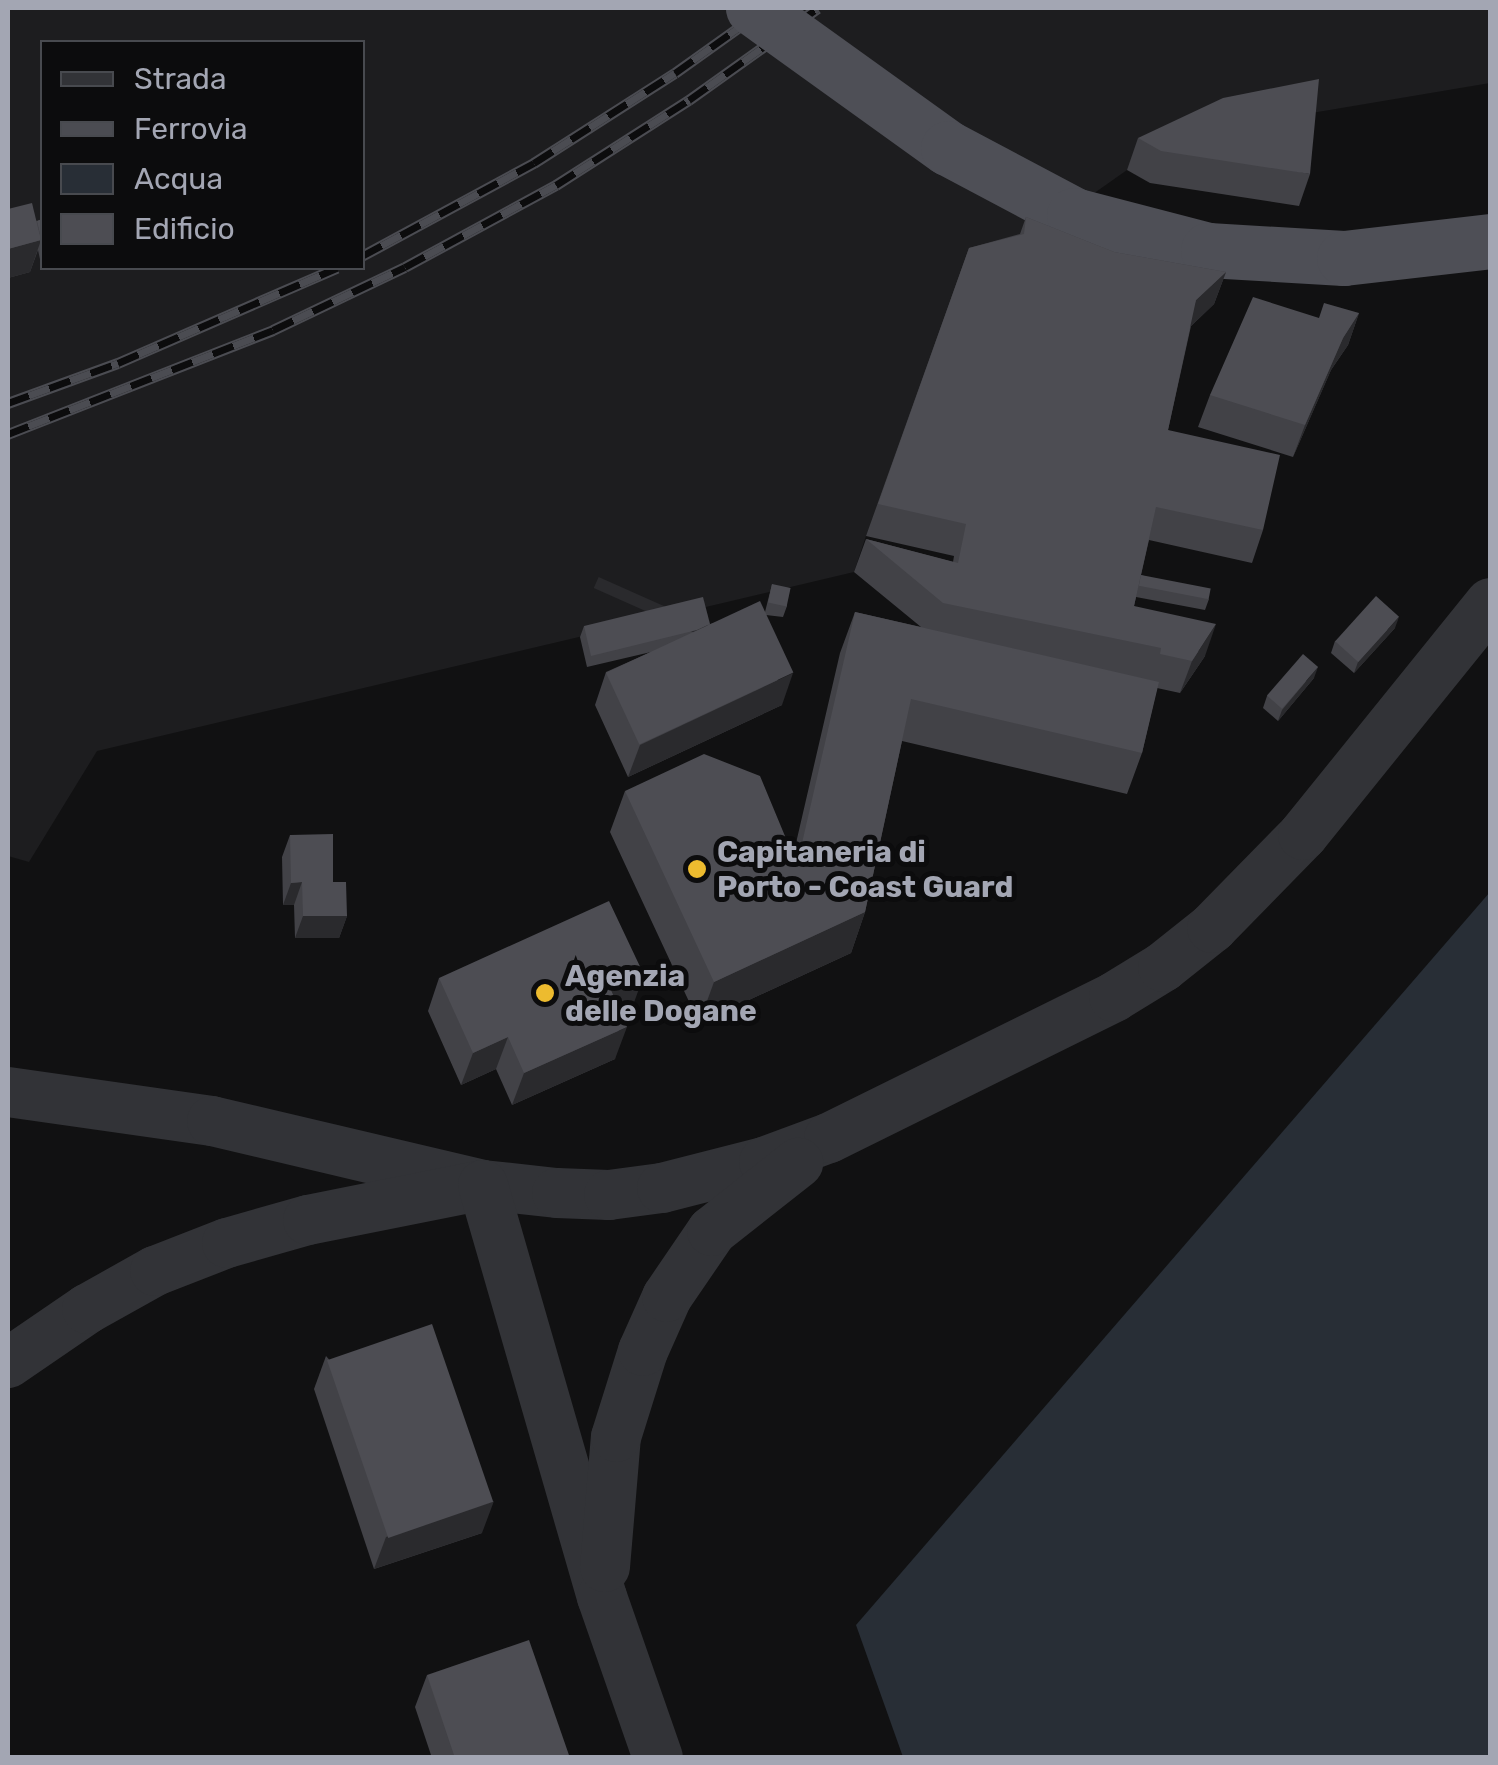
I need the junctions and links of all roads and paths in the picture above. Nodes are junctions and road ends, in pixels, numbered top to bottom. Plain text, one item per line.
1 (753, 8) edge
2 (1490, 241) edge
3 (1490, 603) edge
4 (8, 1092) edge
5 (829, 1138) junction
6 (483, 1185) junction
7 (8, 1363) edge
8 (602, 1597) junction
9 (658, 1758) edge

1 - 2 main road, bridge
3 - 5 street
4 - 6 street
5 - 6 street
5 - 8 street
6 - 7 street
6 - 8 street
8 - 9 street

